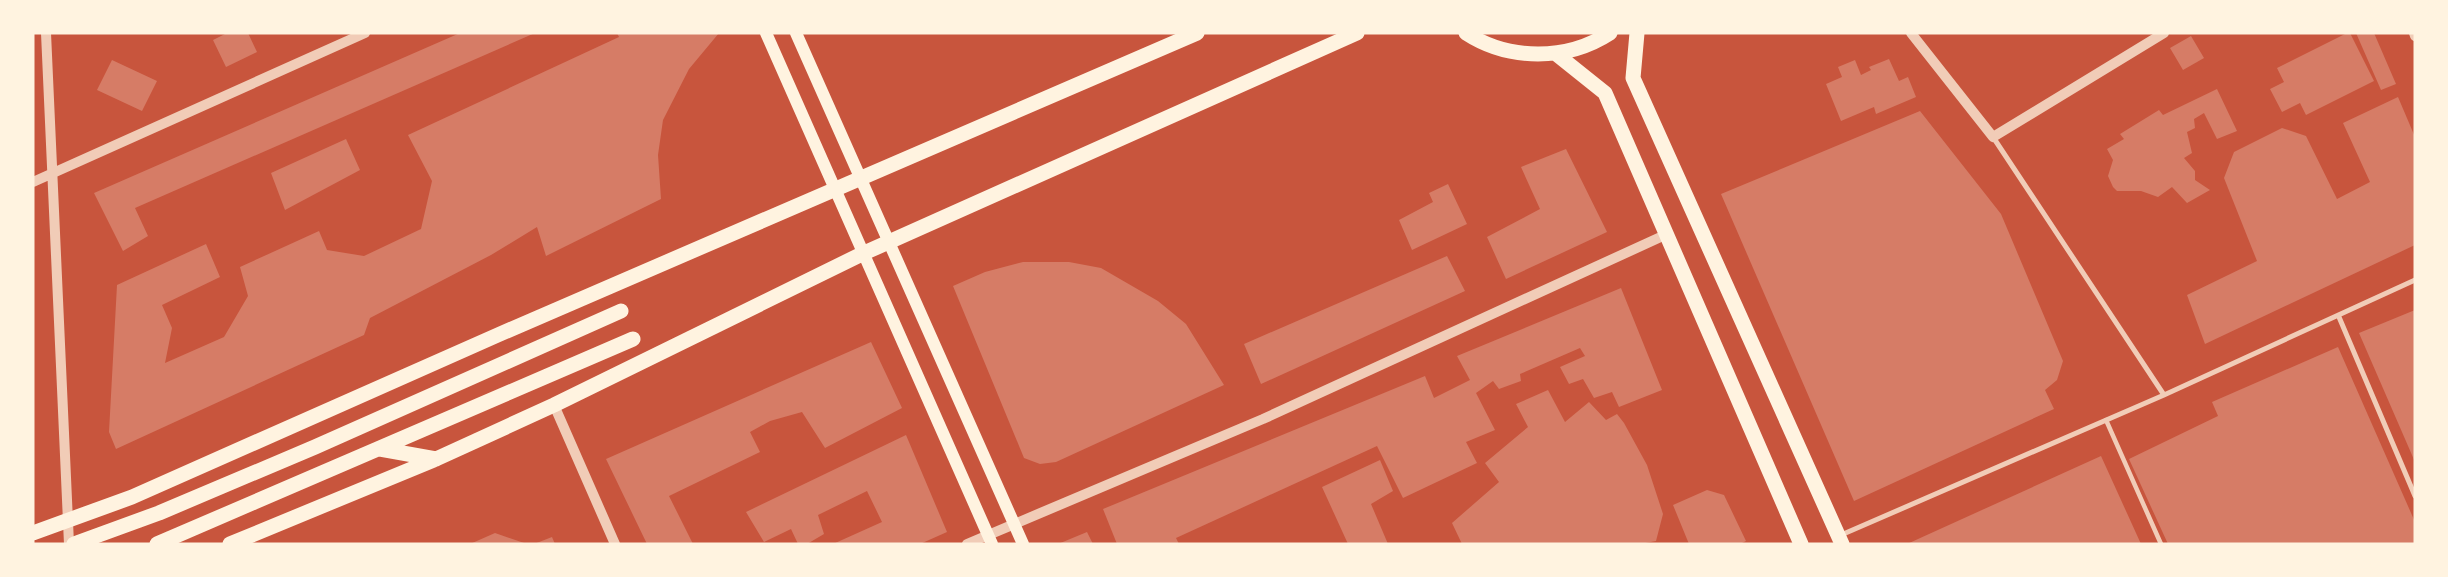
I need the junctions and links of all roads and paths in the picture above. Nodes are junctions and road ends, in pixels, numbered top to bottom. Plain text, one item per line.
1 (46, 33) edge
2 (365, 33) edge
3 (766, 33) edge
4 (796, 33) edge
5 (1197, 33) edge
6 (1357, 33) edge
7 (1466, 33) edge
8 (1610, 33) edge
9 (1636, 33) edge
10 (1911, 33) edge
11 (2164, 33) edge
12 (1555, 53) junction
13 (1994, 137) junction
14 (53, 173) junction
15 (861, 180) junction
16 (33, 182) edge
17 (836, 191) junction
18 (1665, 235) junction
19 (889, 242) junction
20 (864, 253) junction
21 (2415, 280) edge
22 (621, 311) dead end
23 (2339, 317) junction
24 (633, 339) dead end
25 (2164, 395) junction
26 (554, 405) junction
27 (2106, 420) junction
28 (380, 450) junction
29 (436, 459) junction
30 (2415, 496) edge
31 (68, 521) junction
32 (1014, 524) junction
33 (33, 533) edge
34 (990, 539) edge
35 (1840, 540) edge
36 (69, 544) edge
37 (74, 544) edge
38 (157, 544) edge
39 (230, 544) edge
40 (615, 544) edge
41 (967, 544) edge
42 (1023, 544) edge
43 (1801, 544) edge
44 (2162, 544) edge

1 - 14 street
2 - 14 street
3 - 17 main road
4 - 15 main road
5 - 15 main road
6 - 19 main road
7 - 12 main road
8 - 12 main road
9 - 35 main road
10 - 13 street
11 - 13 street
12 - 18 main road
13 - 25 street
14 - 16 street
14 - 31 street
15 - 17 main road
15 - 19 main road
17 - 20 main road
17 - 31 main road
18 - 32 street
18 - 43 main road
19 - 20 main road
19 - 32 main road
20 - 26 main road
20 - 34 main road
21 - 23 street
22 - 37 main road
23 - 25 street
23 - 30 street
24 - 28 main road
25 - 27 street
26 - 29 main road
26 - 40 street
27 - 35 street
27 - 44 lane
28 - 29 main road
28 - 38 main road
29 - 39 main road
31 - 33 main road
31 - 36 street
32 - 34 street
32 - 42 main road
34 - 41 street

